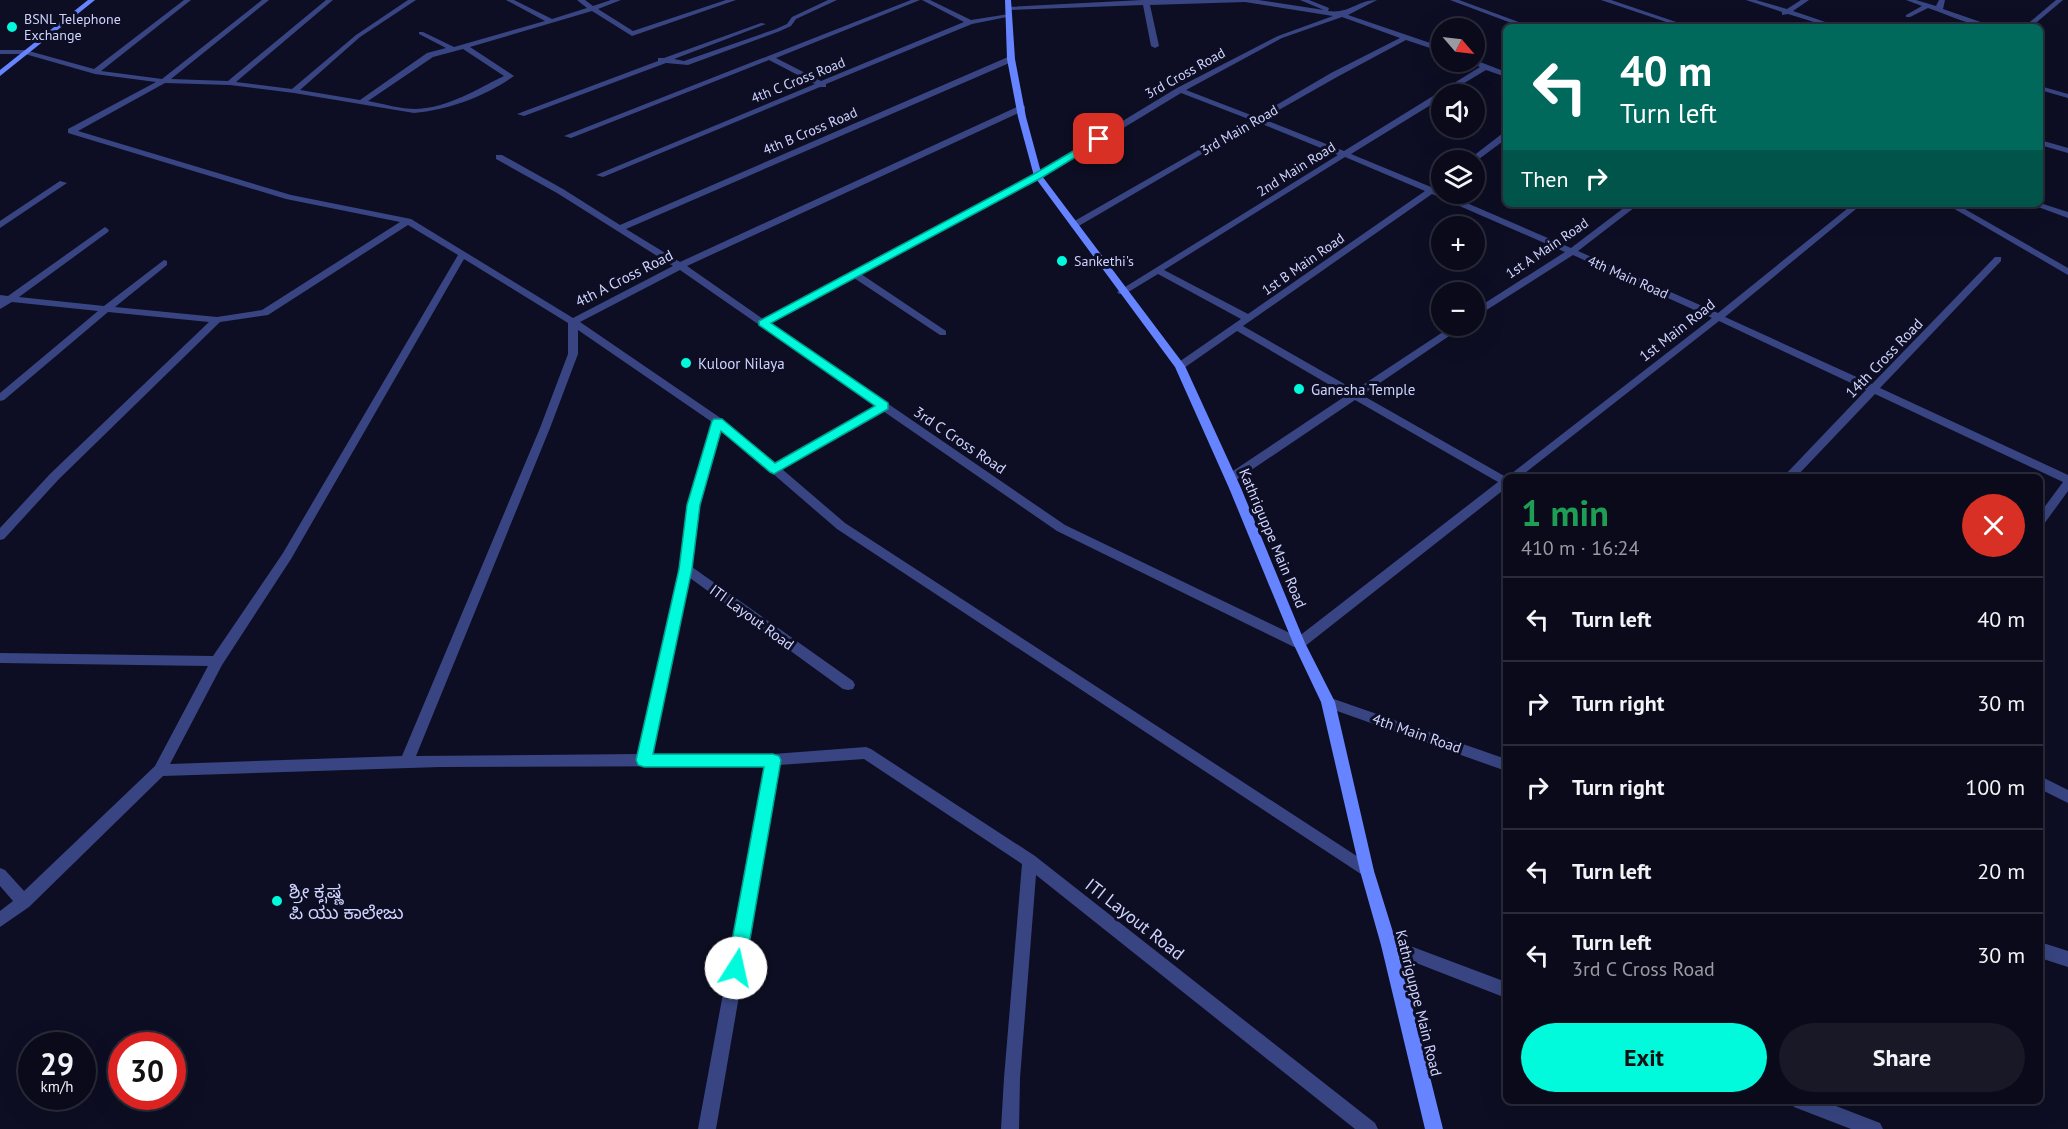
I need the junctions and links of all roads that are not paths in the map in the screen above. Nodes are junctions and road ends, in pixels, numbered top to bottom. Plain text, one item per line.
1 (92, 0) edge
2 (188, 0) edge
3 (266, 0) edge
4 (330, 0) edge
5 (413, 0) edge
6 (509, 0) edge
7 (580, 0) edge
8 (618, 0) edge
9 (733, 0) edge
10 (834, 0) edge
11 (917, 0) edge
12 (926, 0) edge
13 (1245, 0) edge
14 (1303, 0) edge
15 (1374, 0) edge
16 (1453, 0) edge
17 (1604, 0) edge
18 (1749, 0) edge
19 (1806, 0) edge
20 (1909, 0) edge
21 (1942, 0) edge
22 (2060, 0) edge
23 (1145, 2) edge
24 (1928, 6) junction
25 (592, 8) junction
26 (1008, 8) edge
27 (1940, 10) junction
28 (1788, 12) junction
29 (1342, 15) junction
30 (1908, 16) dead end
31 (1778, 18) dead end
32 (549, 20) junction
33 (970, 22) junction
34 (763, 24) dead end
35 (1521, 24) edge
36 (1679, 24) edge
37 (1827, 24) edge
38 (1982, 24) edge
39 (2031, 24) edge
40 (421, 33) dead end
41 (1406, 37) junction
42 (464, 46) junction
43 (1155, 46) dead end
44 (1431, 46) edge
45 (453, 49) junction
46 (0, 52) edge
47 (24, 52) junction
48 (771, 58) junction
49 (1011, 59) junction
50 (661, 60) junction
51 (1485, 68) edge
52 (95, 72) junction
53 (1478, 72) edge
54 (0, 74) edge
55 (1503, 74) edge
56 (164, 81) junction
57 (230, 83) junction
58 (822, 85) junction
59 (2043, 89) edge
60 (1180, 90) junction
61 (294, 91) junction
62 (2068, 96) edge
63 (362, 102) junction
64 (1022, 108) junction
65 (521, 114) dead end
66 (1259, 119) junction
67 (568, 136) dead end
68 (1503, 137) edge
69 (2043, 143) edge
70 (1485, 150) edge
71 (2068, 151) edge
72 (1347, 153) junction
73 (499, 157) dead end
74 (600, 175) dead end
75 (1038, 176) junction
76 (63, 183) dead end
77 (1431, 190) edge
78 (1431, 191) edge
79 (1463, 204) edge
80 (1631, 207) edge
81 (1854, 207) edge
82 (1955, 207) edge
83 (2043, 207) edge
84 (2068, 215) edge
85 (408, 221) junction
86 (0, 225) edge
87 (1074, 225) junction
88 (620, 228) junction
89 (105, 230) dead end
90 (1571, 252) junction
91 (463, 254) junction
92 (1998, 259) dead end
93 (164, 263) dead end
94 (680, 266) junction
95 (1157, 270) junction
96 (2068, 272) edge
97 (854, 274) junction
98 (1122, 292) junction
99 (5, 298) edge
100 (0, 306) edge
101 (1485, 308) edge
102 (106, 309) junction
103 (1719, 317) junction
104 (1249, 319) junction
105 (217, 320) junction
106 (573, 322) junction
107 (763, 323) junction
108 (1237, 327) junction
109 (944, 333) dead end
110 (1443, 336) edge
111 (1180, 366) junction
112 (1875, 390) junction
113 (1353, 394) junction
114 (0, 398) edge
115 (884, 406) junction
116 (718, 421) junction
117 (774, 469) junction
118 (1517, 474) edge
119 (1792, 474) edge
120 (1231, 478) junction
121 (1503, 480) edge
122 (2068, 482) edge
123 (1503, 484) edge
124 (2043, 517) edge
125 (0, 536) edge
126 (686, 569) junction
127 (1299, 643) junction
128 (0, 658) edge
129 (217, 661) junction
130 (848, 686) dead end
131 (1328, 702) junction
132 (644, 760) junction
133 (773, 760) junction
134 (406, 763) junction
135 (1503, 764) edge
136 (160, 770) junction
137 (2043, 784) edge
138 (2068, 796) edge
139 (1030, 861) junction
140 (1367, 871) junction
141 (0, 875) edge
142 (24, 902) junction
143 (0, 920) edge
144 (1389, 945) junction
145 (2043, 951) edge
146 (2068, 959) edge
147 (1503, 989) edge
148 (1808, 1104) edge
149 (707, 1129) edge
150 (1010, 1129) edge
151 (1370, 1129) edge
152 (1434, 1129) edge
153 (1874, 1129) edge

1 - 47 main road
2 - 52 street
3 - 56 street
4 - 57 street
5 - 61 street
6 - 32 street
7 - 25 street
8 - 25 street
9 - 25 street
10 - 50 street
11 - 48 street
12 - 33 street
13 - 23 street, 4th C Cross Road
13 - 29 street, 4th C Cross Road
14 - 29 street
15 - 29 street, 3rd Cross Road
16 - 35 street
17 - 36 street
18 - 28 street
19 - 28 street
20 - 24 street
21 - 27 street
22 - 39 street
23 - 26 street, 4th C Cross Road
23 - 43 street
24 - 27 street
24 - 30 street
25 - 32 street
26 - 33 street, 4th C Cross Road
26 - 49 main road, Kathriguppe Main Road
27 - 38 street
28 - 31 street
28 - 37 street
29 - 41 street
29 - 60 street, 3rd Cross Road
32 - 42 street
33 - 58 street, 4th C Cross Road
34 - 50 street
40 - 45 street
41 - 44 street
41 - 66 street, 3rd Main Road
42 - 45 street
42 - 63 street
45 - 63 street
46 - 47 street
47 - 52 street
47 - 54 main road
48 - 58 street
48 - 67 street
49 - 64 main road, Kathriguppe Main Road
49 - 88 street, 4th B Cross Road
50 - 65 street
51 - 55 street
52 - 56 street
53 - 72 street, 2nd Main Road
56 - 57 street
56 - 85 street
57 - 61 street
58 - 74 street, 4th C Cross Road
59 - 62 street
60 - 66 street, 4th Main Road
60 - 75 street, 3rd Cross Road
61 - 63 street
64 - 75 main road, Kathriguppe Main Road
64 - 94 street, 4th A Cross Road
66 - 72 street, 4th Main Road
66 - 87 street, 3rd Main Road
68 - 70 street
69 - 71 street
72 - 77 street, 4th Main Road
72 - 95 street, 2nd Main Road
73 - 88 street, 3rd C Cross Road
75 - 87 main road, Kathriguppe Main Road
75 - 97 street, 3rd Cross Road
76 - 86 street
78 - 104 street, 1st B Main Road
79 - 90 street, 4th Main Road
80 - 90 street, 1st A Main Road
81 - 103 street, 1st Main Road
82 - 96 street
83 - 84 street
85 - 91 street
85 - 105 street
87 - 98 main road, Kathriguppe Main Road
88 - 94 street, 3rd C Cross Road
89 - 99 street
90 - 101 street, 1st A Main Road
90 - 103 street, 4th Main Road
91 - 106 street
91 - 129 street
92 - 112 street, 14th Cross Road
93 - 102 street
94 - 106 street, 4th A Cross Road
94 - 107 street, 3rd C Cross Road
95 - 98 street, 2nd Main Road
95 - 104 street
97 - 107 street, 3rd Cross Road
97 - 109 street
98 - 111 main road, Kathriguppe Main Road
99 - 100 street
99 - 102 street
102 - 105 street
102 - 114 street
103 - 112 street, 4th Main Road
103 - 118 street, 1st Main Road
104 - 108 street, 1st B Main Road
105 - 125 street
106 - 116 street
106 - 134 street, 4th A Cross Road
107 - 115 street, 3rd C Cross Road
108 - 111 street, 1st B Main Road
108 - 113 street
110 - 113 street
111 - 120 main road, Kathriguppe Main Road
112 - 119 street, 14th Cross Road
112 - 122 street, 4th Main Road
113 - 120 street
113 - 121 street
115 - 117 street
115 - 127 street, 3rd C Cross Road
116 - 117 street
116 - 126 street
117 - 140 street
120 - 127 main road, Kathriguppe Main Road
122 - 124 street
123 - 127 street
126 - 130 street, ITI Layout Road
126 - 132 street
127 - 131 main road, Kathriguppe Main Road
128 - 129 street
129 - 136 street
131 - 135 street, 4th Main Road
131 - 140 main road, Kathriguppe Main Road
132 - 133 street
132 - 134 street
133 - 139 street, ITI Layout Road
133 - 149 street
134 - 136 street
136 - 142 street
137 - 138 street
139 - 150 street
139 - 151 street, ITI Layout Road
140 - 144 main road, Kathriguppe Main Road
141 - 142 street
142 - 143 street
144 - 147 street
144 - 152 main road, Kathriguppe Main Road
145 - 146 street
148 - 153 street

